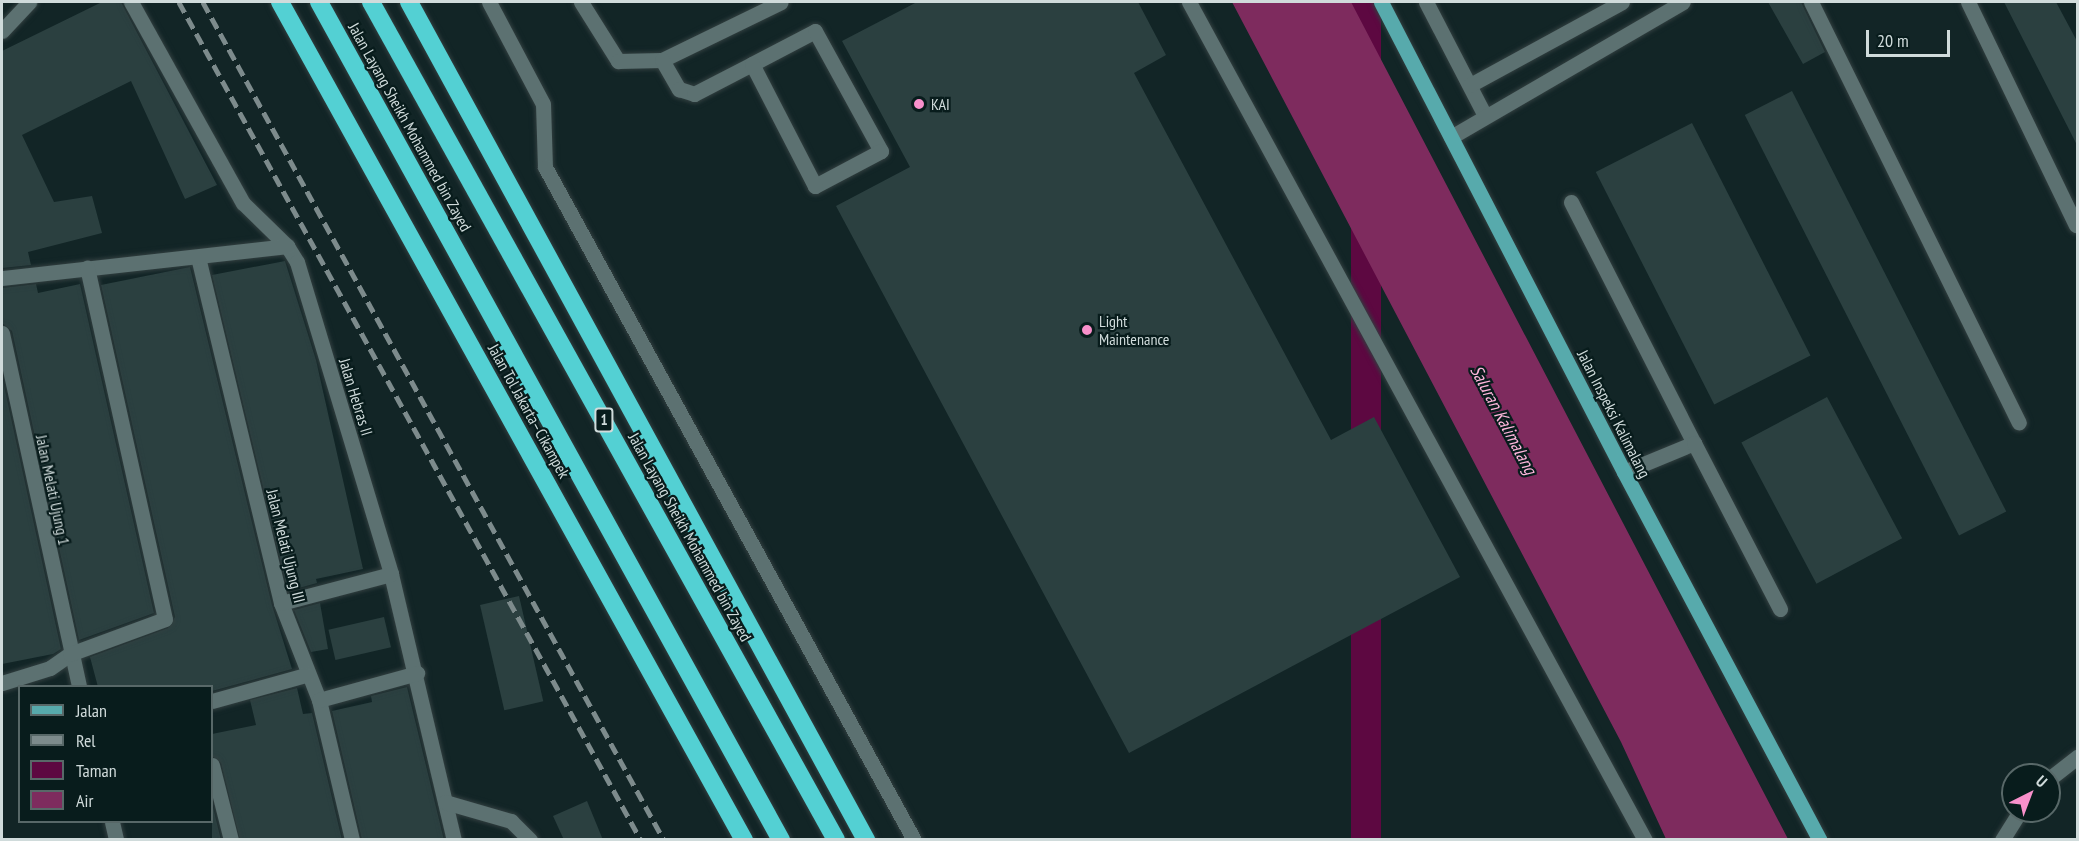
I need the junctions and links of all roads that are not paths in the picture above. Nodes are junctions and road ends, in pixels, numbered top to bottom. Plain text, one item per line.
1 (29, 2) edge
2 (130, 2) edge
3 (280, 2) edge
4 (319, 2) edge
5 (371, 2) edge
6 (409, 2) edge
7 (489, 2) edge
8 (581, 2) edge
9 (781, 2) edge
10 (1189, 2) edge
11 (1381, 2) edge
12 (1426, 2) edge
13 (1623, 2) edge
14 (1683, 2) edge
15 (1811, 2) edge
16 (1968, 2) edge
17 (2, 32) edge
18 (662, 60) junction
19 (752, 64) junction
20 (1470, 86) junction
21 (1485, 116) junction
22 (1451, 137) junction
23 (1571, 202) dead end
24 (2076, 225) dead end
25 (287, 246) junction
26 (198, 257) junction
27 (87, 268) junction
28 (2, 278) edge
29 (2, 333) edge
30 (2019, 422) dead end
31 (1694, 443) junction
32 (1624, 472) junction
33 (391, 574) junction
34 (281, 603) junction
35 (1780, 609) dead end
36 (70, 654) junction
37 (417, 673) junction
38 (306, 675) junction
39 (2, 683) edge
40 (78, 685) edge
41 (319, 700) junction
42 (213, 701) edge
43 (2078, 756) edge
44 (213, 769) edge
45 (2061, 769) edge
46 (445, 802) junction
47 (112, 823) edge
48 (2013, 823) edge
49 (116, 840) edge
50 (231, 840) edge
51 (352, 840) edge
52 (454, 840) edge
53 (530, 840) edge
54 (744, 840) edge
55 (781, 840) edge
56 (836, 840) edge
57 (866, 840) edge
58 (914, 840) edge
59 (1645, 840) edge
60 (1820, 840) edge
61 (2002, 840) edge

1 - 17 street
2 - 25 street, Jalan Hebras II
3 - 54 highway, Jalan Tol Jakarta–Cikampek
4 - 55 highway, Jalan Layang Sheikh Mohammed bin Zayed
5 - 56 highway, Jalan Layang Sheikh Mohammed bin Zayed / 1
6 - 57 highway, 1
7 - 58 street
8 - 18 street
9 - 18 street
10 - 59 street
11 - 22 main road, Jalan Inspeksi Kalimalang
12 - 20 street
13 - 20 street
14 - 21 street
15 - 30 street
16 - 24 street
18 - 19 street
19 - 19 street
20 - 21 street
21 - 22 street
22 - 32 main road, Jalan Inspeksi Kalimalang
23 - 31 street
25 - 26 street
25 - 33 street, Jalan Hebras II
26 - 27 street
26 - 34 street, Jalan Melati Ujung III
27 - 28 street
27 - 36 street
29 - 36 street, Jalan Melati Ujung 1
31 - 32 street
31 - 35 street
32 - 60 main road, Jalan Inspeksi Kalimalang
33 - 34 street
33 - 37 street, Jalan Hebras II
34 - 38 street, Jalan Melati Ujung III
36 - 39 street
36 - 40 street, Jalan Melati Ujung 1
37 - 41 street
37 - 46 street, Jalan Hebras II
38 - 41 street, Jalan Melati Ujung III
38 - 42 street
41 - 51 street, Jalan Melati Ujung III
43 - 45 street
44 - 50 street
46 - 52 street, Jalan Hebras II
46 - 53 street
47 - 49 street
48 - 61 street

